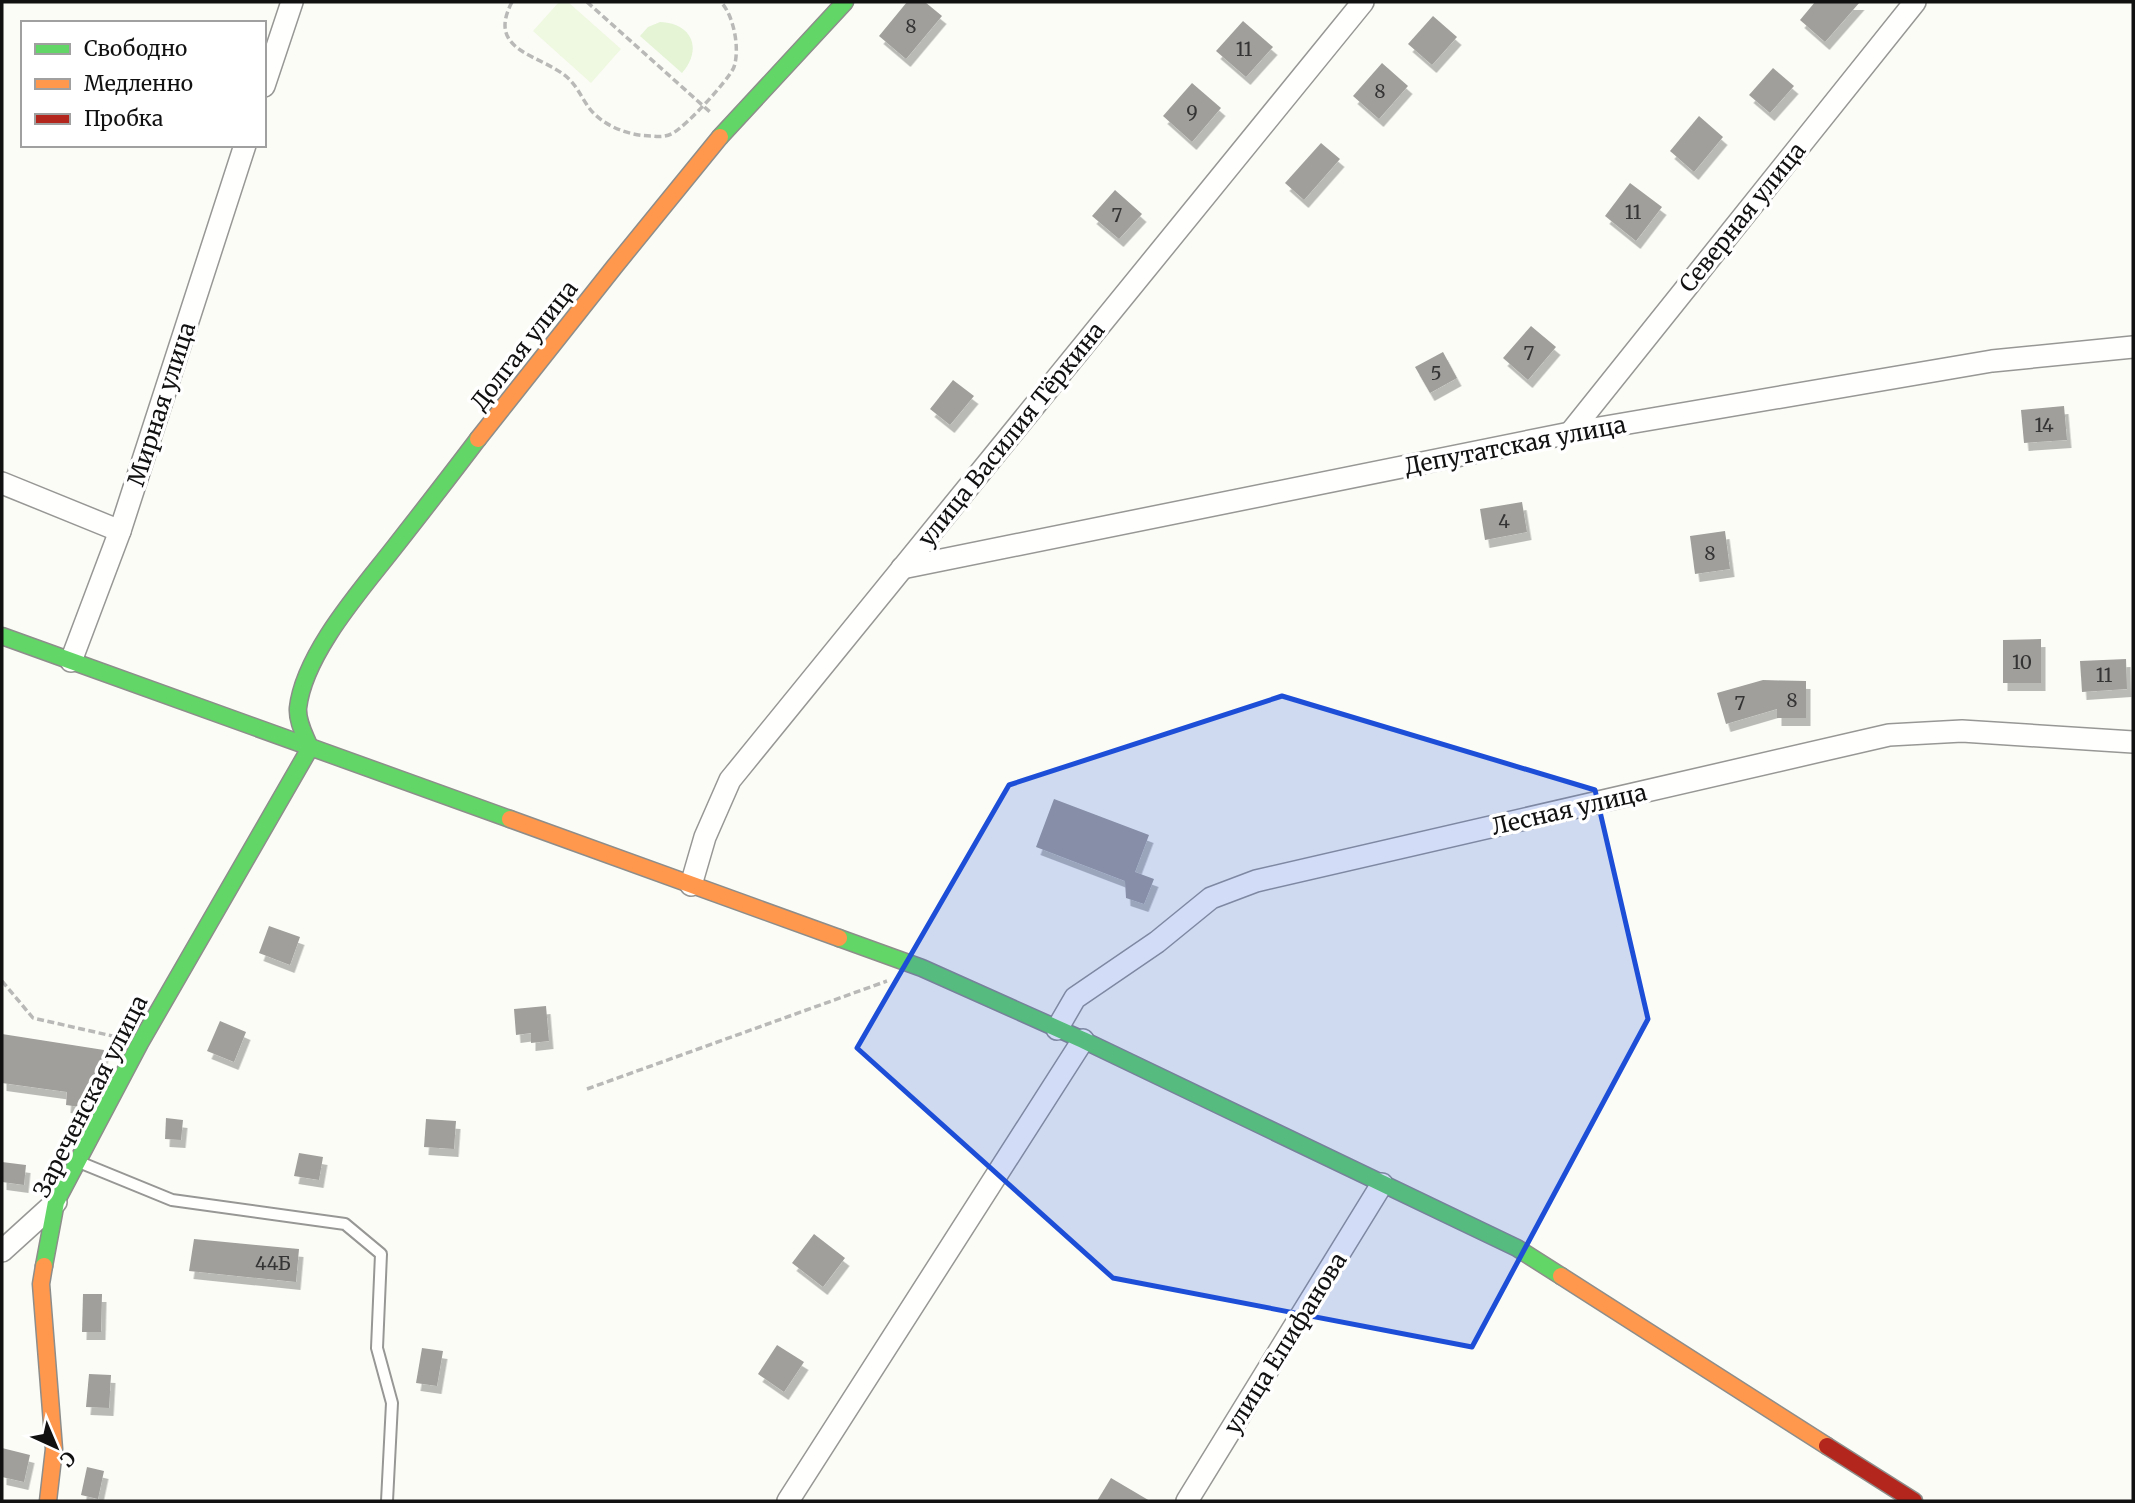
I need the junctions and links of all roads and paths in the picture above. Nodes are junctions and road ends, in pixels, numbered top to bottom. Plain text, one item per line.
1 (292, 2) edge
2 (512, 2) edge
3 (587, 2) edge
4 (721, 2) edge
5 (845, 2) edge
6 (1363, 2) edge
7 (1915, 2) edge
8 (266, 80) edge
9 (703, 105) junction
10 (728, 127) junction
11 (244, 147) edge
12 (2133, 347) edge
13 (1570, 433) junction
14 (2, 483) edge
15 (120, 531) junction
16 (902, 568) junction
17 (2, 636) edge
18 (71, 661) junction
19 (2133, 742) edge
20 (310, 748) junction
21 (691, 885) junction
22 (922, 968) junction
23 (2, 981) edge
24 (1057, 1029) junction
25 (1083, 1040) junction
26 (140, 1042) junction
27 (587, 1088) dead end
28 (79, 1162) junction
29 (1382, 1184) junction
30 (56, 1202) junction
31 (2, 1251) edge
32 (48, 1501) edge
33 (387, 1501) edge
34 (788, 1501) edge
35 (1187, 1501) edge
36 (1914, 1501) edge

1 - 8 street
2 - 9 path
3 - 9 path
4 - 9 path
5 - 10 street, Долгая улица
6 - 16 street, улица Василия Тёркина
7 - 13 street, Северная улица
9 - 10 path
10 - 20 street, Долгая улица
11 - 15 street, Мирная улица
12 - 13 street, Депутатская улица
13 - 16 street, Депутатская улица
14 - 15 street
15 - 18 street, Мирная улица
16 - 21 street, улица Василия Тёркина
17 - 18 street
18 - 20 street
19 - 24 street, Лесная улица
20 - 21 street
20 - 26 street, Зареченская улица
21 - 22 street
22 - 24 street
22 - 27 path
23 - 26 path
24 - 25 street
25 - 29 street
25 - 34 street
26 - 28 street, Зареченская улица
28 - 30 street, Зареченская улица
28 - 33 lane
29 - 35 street, улица Епифанова
29 - 36 street
30 - 31 street
30 - 32 street, Зареченская улица

